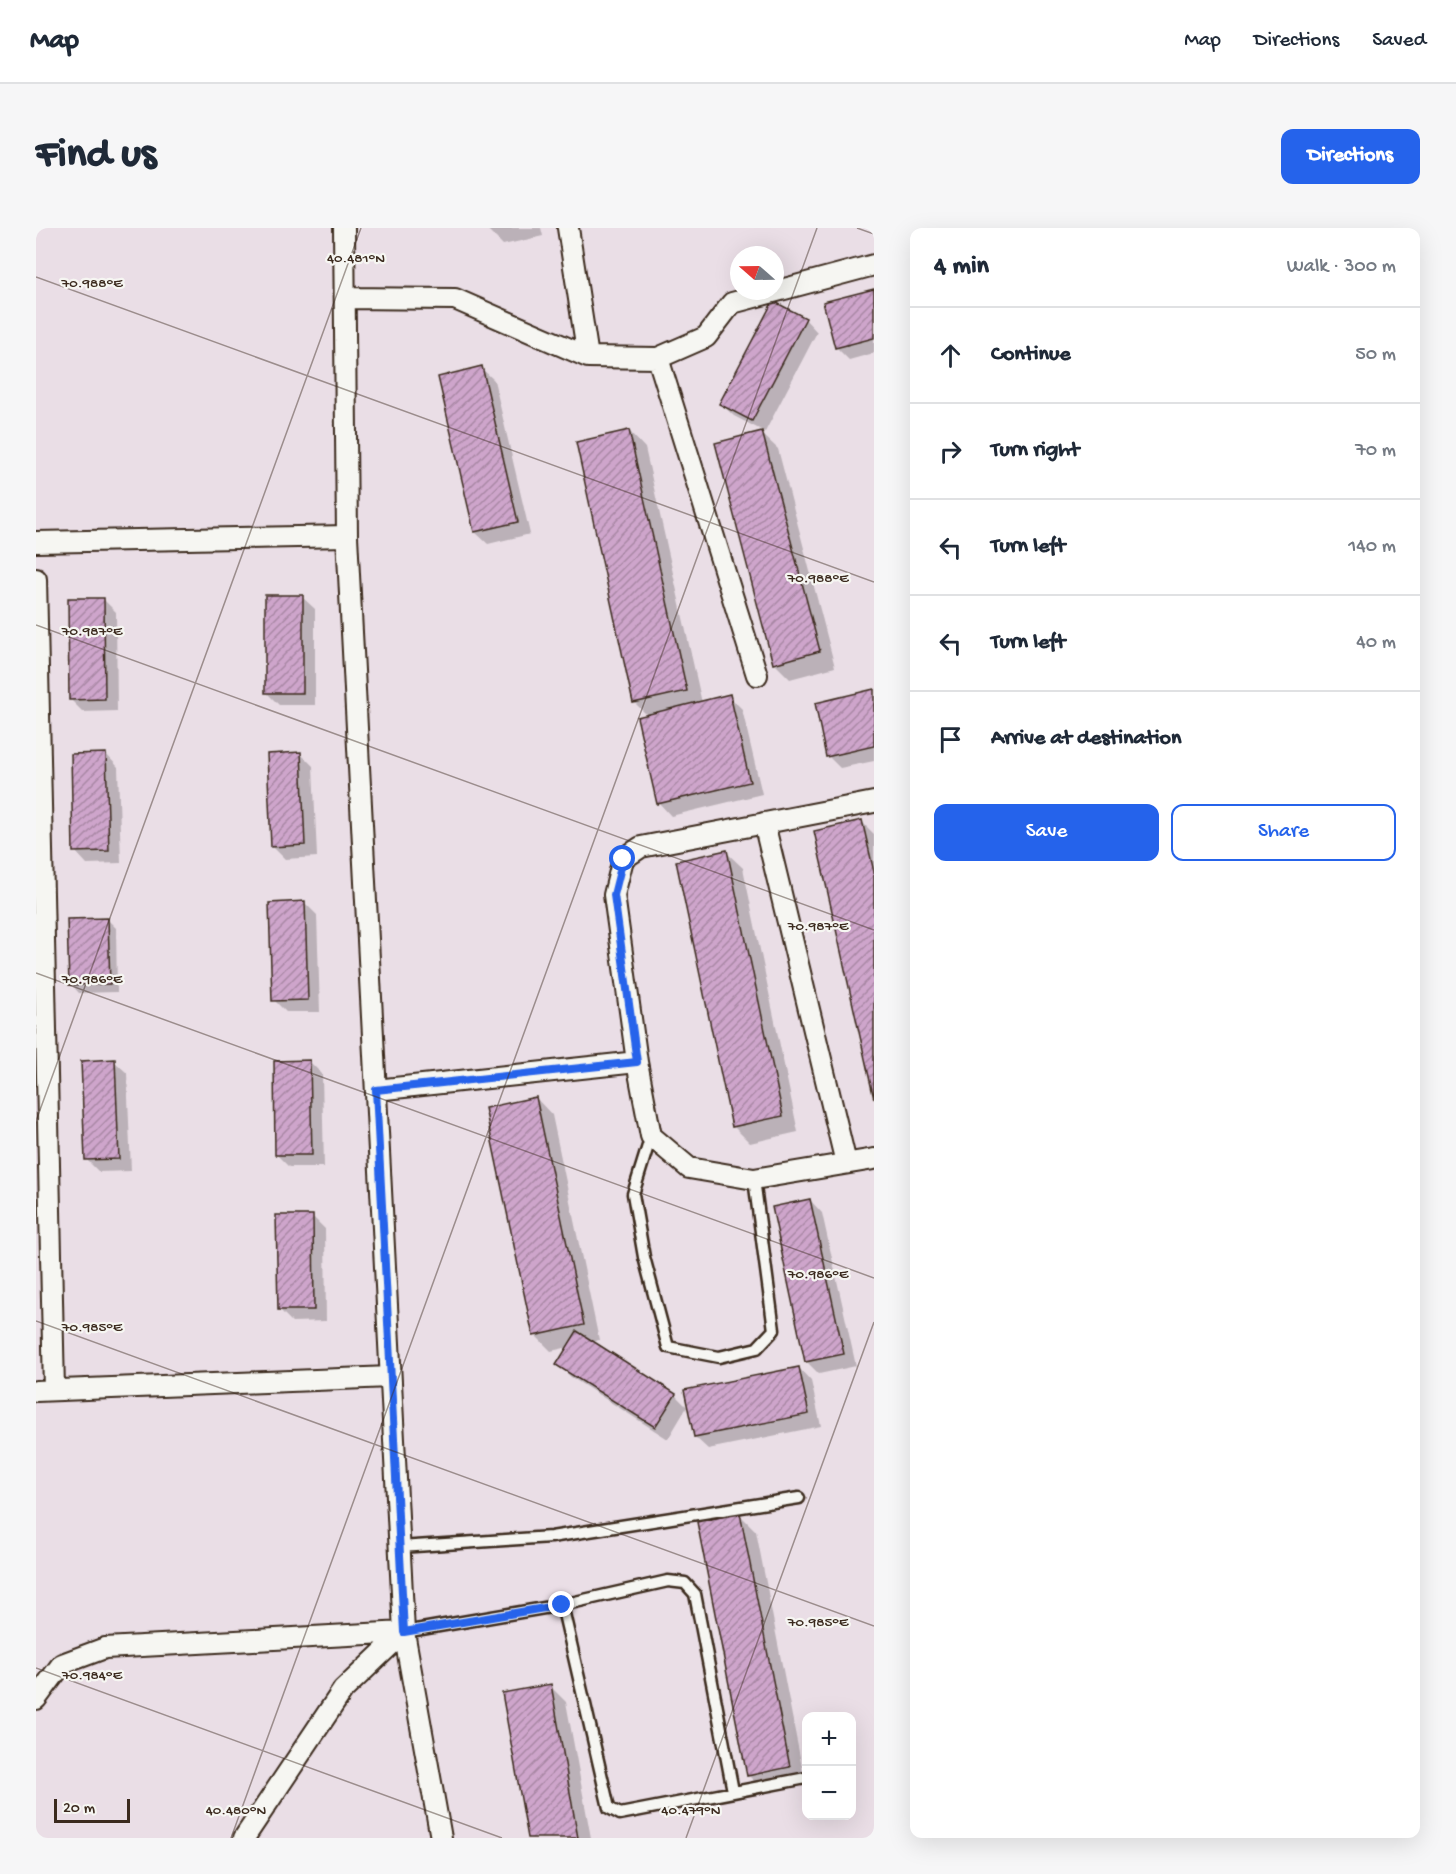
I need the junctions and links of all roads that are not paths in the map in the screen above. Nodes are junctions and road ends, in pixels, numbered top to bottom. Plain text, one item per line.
1 (344, 228) edge
2 (568, 228) edge
3 (874, 265) edge
4 (345, 298) junction
5 (588, 357) junction
6 (658, 358) junction
7 (347, 536) junction
8 (36, 542) edge
9 (36, 579) edge
10 (757, 675) dead end
11 (874, 802) edge
12 (764, 823) junction
13 (637, 1062) junction
14 (376, 1090) junction
15 (651, 1136) junction
16 (874, 1159) edge
17 (846, 1163) junction
18 (754, 1179) junction
19 (390, 1377) junction
20 (45, 1391) edge
21 (799, 1498) dead end
22 (400, 1547) junction
23 (562, 1605) junction
24 (404, 1632) junction
25 (36, 1699) edge
26 (802, 1779) edge
27 (733, 1791) junction
28 (244, 1838) edge
29 (441, 1838) edge

1 - 4 street
2 - 5 street
3 - 6 street
4 - 5 street
4 - 7 street
5 - 6 street
6 - 10 street
7 - 8 street
7 - 14 street
9 - 20 street
11 - 12 street
12 - 13 street
12 - 17 street
13 - 14 street
13 - 15 street
14 - 19 street
15 - 18 street
15 - 18 lane
16 - 17 street
17 - 18 street
19 - 20 street
19 - 22 street
21 - 22 lane
22 - 24 street
23 - 24 lane
23 - 27 lane
23 - 27 lane
24 - 25 street
24 - 28 street
24 - 29 street
26 - 27 lane

